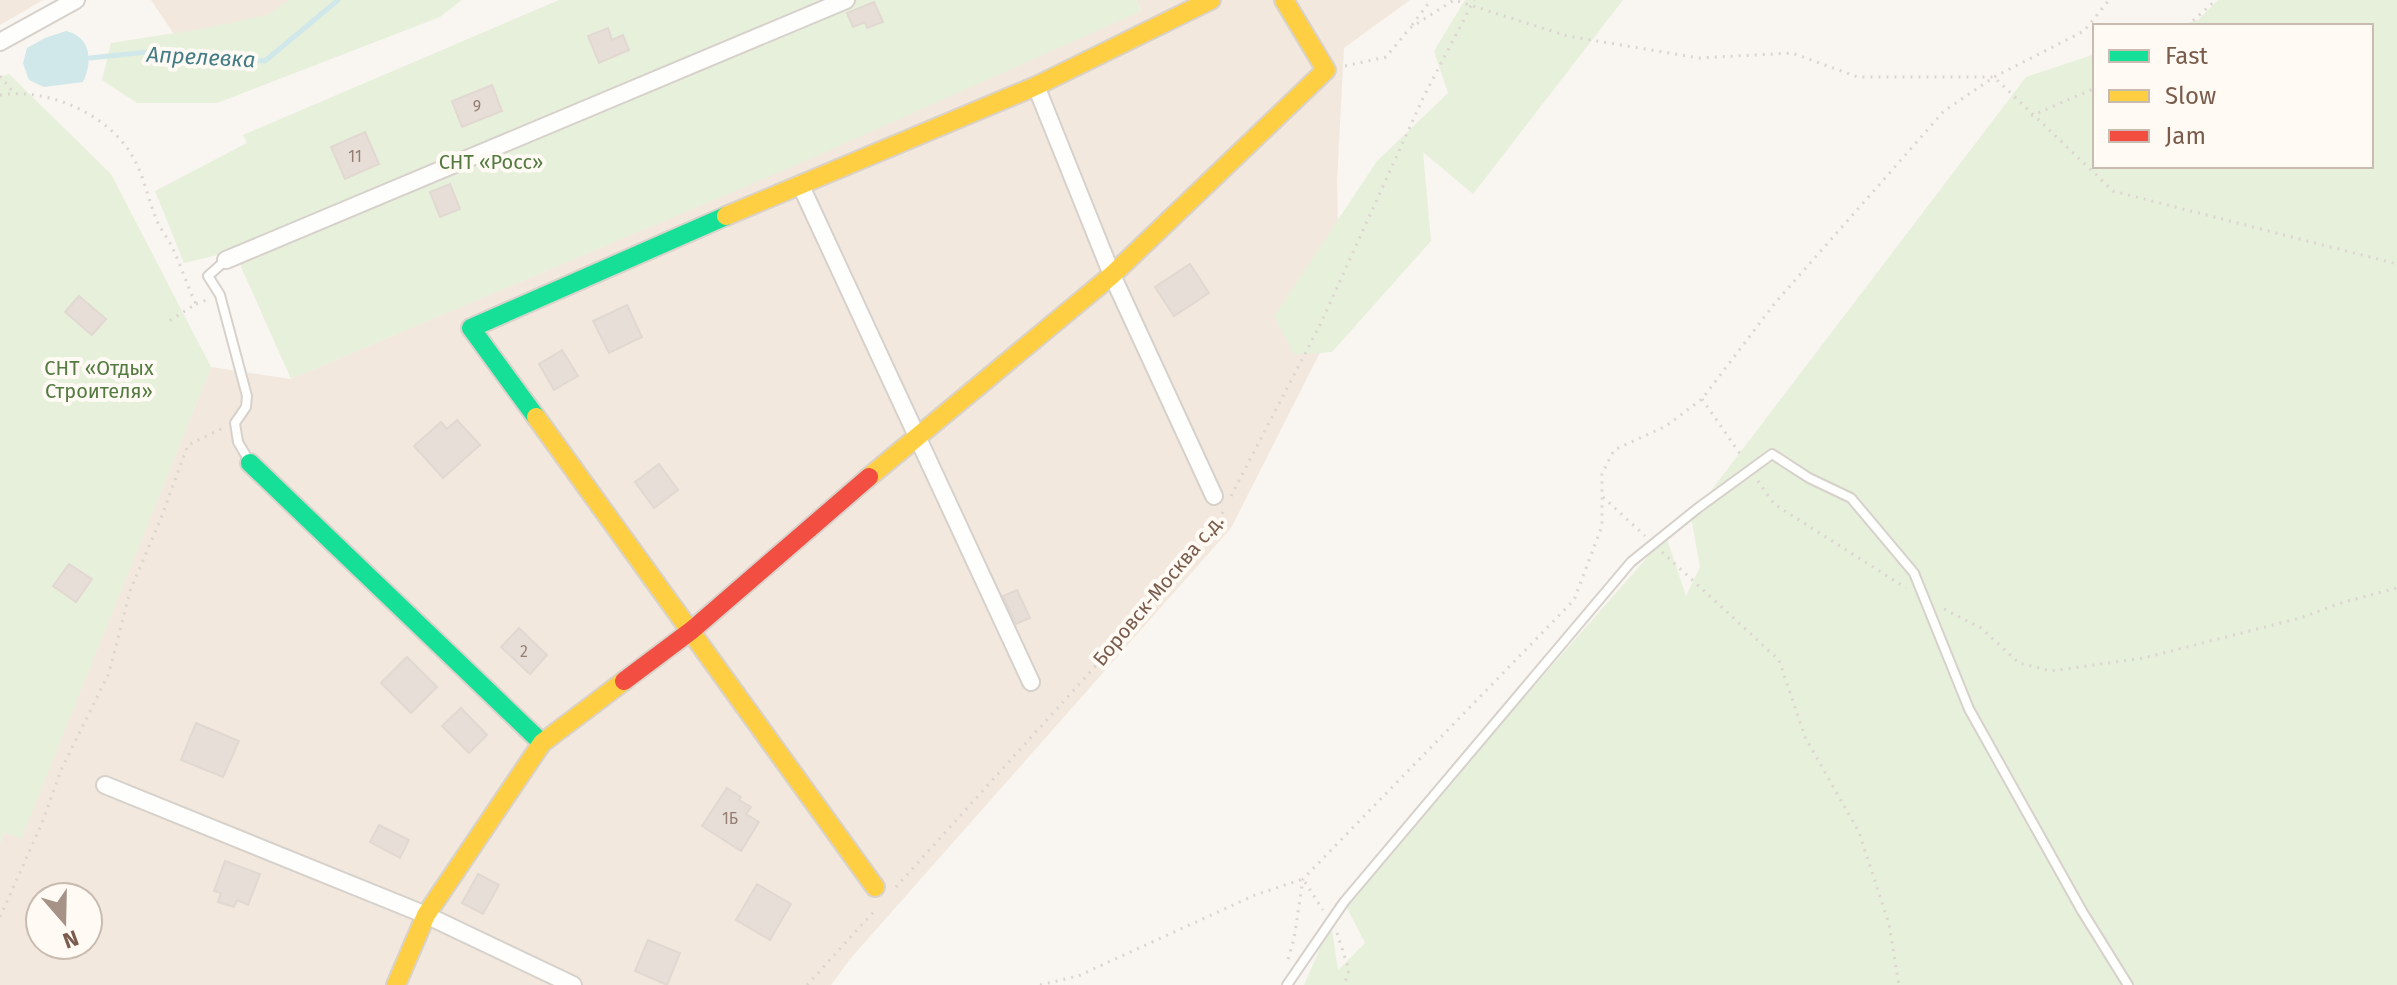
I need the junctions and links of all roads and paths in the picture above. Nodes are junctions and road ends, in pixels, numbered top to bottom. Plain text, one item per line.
1 (76, 0) edge
2 (846, 0) edge
3 (1211, 0) edge
4 (1284, 0) edge
5 (1431, 0) edge
6 (1474, 0) edge
7 (2096, 0) edge
8 (2109, 0) edge
9 (2216, 0) edge
10 (2102, 6) junction
11 (2189, 24) edge
12 (1410, 28) junction
13 (0, 42) edge
14 (1326, 70) junction
15 (0, 76) edge
16 (1994, 77) junction
17 (1036, 86) junction
18 (2093, 89) edge
19 (14, 93) junction
20 (0, 95) edge
21 (2031, 116) junction
22 (800, 184) junction
23 (226, 260) joint
24 (2397, 264) edge
25 (1112, 275) junction
26 (169, 321) dead end
27 (1702, 399) junction
28 (235, 423) junction
29 (916, 436) junction
30 (250, 463) joint
31 (1751, 470) junction
32 (1232, 495) dead end
33 (1602, 496) junction
34 (1219, 503) joint
35 (1654, 544) junction
36 (2397, 588) edge
37 (1925, 600) junction
38 (692, 630) junction
39 (1031, 682) dead end
40 (542, 743) junction
41 (105, 785) dead end
42 (1303, 879) junction
43 (881, 892) joint
44 (877, 908) dead end
45 (426, 915) junction
46 (0, 917) edge
47 (1287, 962) dead end
48 (396, 985) edge
49 (573, 985) edge
50 (807, 985) edge
51 (1040, 985) edge
52 (1287, 985) edge
53 (1899, 985) edge
54 (2128, 985) edge

1 - 13 street
2 - 23 street
3 - 17 street
4 - 14 street
5 - 12 path
6 - 32 path, Боровск-Москва с.д.
7 - 10 path
8 - 10 path
9 - 11 path
10 - 16 path
12 - 14 path
12 - 16 path
14 - 25 street
15 - 19 path
16 - 21 path
16 - 27 path
17 - 22 street
17 - 25 street
18 - 21 path
19 - 20 path
19 - 26 path
21 - 24 path
22 - 29 street
22 - 38 street
23 - 28 lane
25 - 29 street
25 - 34 street
27 - 31 path
27 - 33 path
28 - 30 lane
28 - 46 path
29 - 38 street
29 - 39 street
30 - 40 street
31 - 35 lane
31 - 37 path
31 - 37 lane
33 - 35 path
33 - 42 path
34 - 43 path, Боровск-Москва с.д.
35 - 52 lane
35 - 53 path
36 - 37 path
37 - 54 lane
38 - 40 street
38 - 43 street
40 - 45 street
41 - 45 street
42 - 47 path
42 - 51 path
44 - 50 path
45 - 48 street
45 - 49 street

